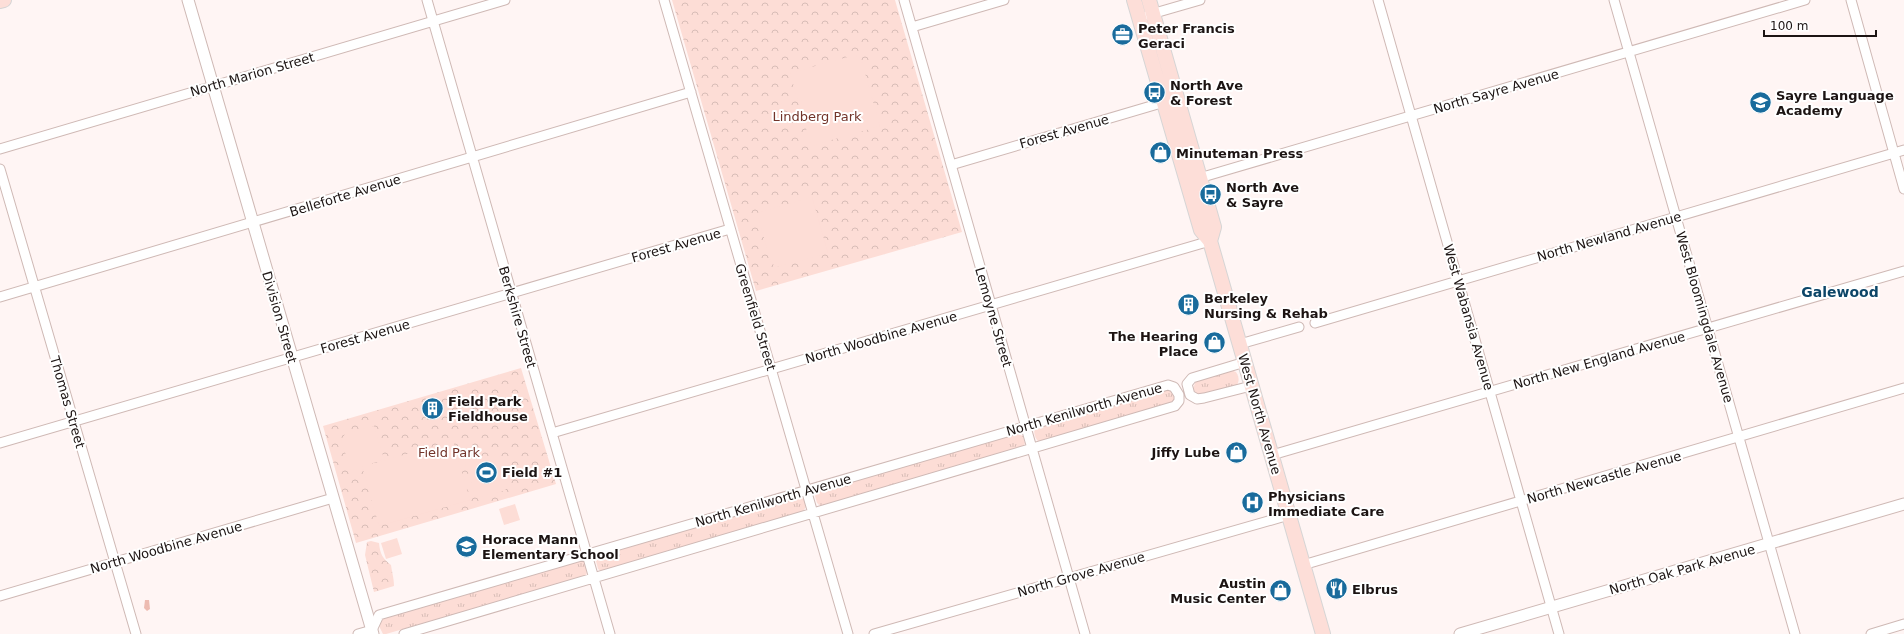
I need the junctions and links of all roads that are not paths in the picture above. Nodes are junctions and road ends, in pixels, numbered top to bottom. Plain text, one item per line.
1 (4, 0) edge
2 (188, 0) edge
3 (427, 0) edge
4 (505, 0) edge
5 (664, 0) edge
6 (904, 0) edge
7 (1004, 0) edge
8 (1134, 0) edge
9 (1149, 0) edge
10 (1200, 0) edge
11 (1378, 0) edge
12 (1614, 0) edge
13 (1805, 0) edge
14 (1851, 0) edge
15 (0, 1) edge
16 (1153, 14) junction
17 (1139, 18) junction
18 (433, 21) junction
19 (912, 27) junction
20 (1629, 52) junction
21 (212, 86) junction
22 (691, 92) junction
23 (1177, 98) junction
24 (1163, 102) junction
25 (1411, 116) junction
26 (0, 149) edge
27 (1904, 150) edge
28 (1894, 153) junction
29 (472, 157) junction
30 (951, 164) junction
31 (0, 169) edge
32 (1200, 178) junction
33 (1187, 182) junction
34 (1904, 189) edge
35 (1676, 217) junction
36 (252, 223) junction
37 (730, 229) junction
38 (1210, 241) junction
39 (1904, 271) edge
40 (1458, 281) junction
41 (34, 287) junction
42 (512, 293) junction
43 (0, 298) edge
44 (991, 305) junction
45 (1315, 322) dead end
46 (1299, 327) dead end
47 (1708, 328) junction
48 (1240, 344) junction
49 (292, 358) junction
50 (1245, 362) junction
51 (772, 369) junction
52 (1252, 386) junction
53 (1904, 388) edge
54 (1490, 391) junction
55 (74, 422) junction
56 (1026, 426) junction
57 (552, 433) junction
58 (1739, 437) junction
59 (0, 443) edge
60 (1032, 448) junction
61 (1272, 455) junction
62 (806, 491) junction
63 (333, 498) junction
64 (1521, 501) junction
65 (1904, 504) edge
66 (813, 514) junction
67 (1289, 515) junction
68 (1769, 544) junction
69 (587, 555) junction
70 (115, 562) junction
71 (1303, 565) junction
72 (594, 578) junction
73 (1069, 578) junction
74 (0, 596) edge
75 (1552, 607) junction
76 (1904, 624) edge
77 (374, 633) edge
78 (136, 634) edge
79 (358, 634) edge
80 (404, 634) edge
81 (610, 634) edge
82 (848, 634) edge
83 (874, 634) edge
84 (1085, 634) edge
85 (1323, 634) edge
86 (1460, 634) edge
87 (1559, 634) edge
88 (1795, 634) edge
89 (1871, 634) edge

1 - 15 main road
2 - 21 street, Division Street
3 - 18 street, Berkshire Street
4 - 18 street, North Marion Street
5 - 22 street, Greenfield Street
6 - 19 street, Lemoyne Street
7 - 19 street
8 - 17 main road, West North Avenue
9 - 16 main road, West North Avenue
10 - 16 street
11 - 25 street, West Wabansia Avenue
12 - 20 street, West Bloomingdale Avenue
13 - 20 street, North Sayre Avenue
14 - 28 street
16 - 17 street
16 - 23 main road, West North Avenue
17 - 24 main road, West North Avenue
18 - 21 street, North Marion Street
18 - 29 street, Berkshire Street
19 - 30 street, Lemoyne Street
20 - 25 street, North Sayre Avenue
20 - 35 street, West Bloomingdale Avenue
21 - 26 street, North Marion Street
21 - 36 street, Division Street
22 - 29 street, Belleforte Avenue
22 - 37 street, Greenfield Street
23 - 24 street, Forest Avenue
23 - 32 main road, West North Avenue
24 - 30 street, Forest Avenue
24 - 33 main road, West North Avenue
25 - 32 street, North Sayre Avenue
25 - 40 street, West Wabansia Avenue
27 - 28 street, North Newland Avenue
28 - 34 street
28 - 35 street, North Newland Avenue
29 - 36 street, Belleforte Avenue
29 - 42 street, Berkshire Street
30 - 44 street, Lemoyne Street
31 - 41 street, Thomas Street
32 - 33 street, North Sayre Avenue
32 - 38 main road, West North Avenue
33 - 38 main road, West North Avenue
35 - 40 street, North Newland Avenue
35 - 47 street, West Bloomingdale Avenue
36 - 41 street, Belleforte Avenue
36 - 49 street, Division Street
37 - 42 street, Forest Avenue
37 - 51 street, Greenfield Street
38 - 44 street, North Woodbine Avenue
38 - 48 main road, West North Avenue
39 - 47 street, North New England Avenue
40 - 45 street, North Newland Avenue
40 - 54 street, West Wabansia Avenue
41 - 43 street, Belleforte Avenue
41 - 55 street, Thomas Street
42 - 49 street, Forest Avenue
42 - 57 street, Berkshire Street
44 - 51 street, North Woodbine Avenue
44 - 56 street, Lemoyne Street
46 - 48 street
47 - 54 street, North New England Avenue
47 - 58 street, West Bloomingdale Avenue
48 - 50 main road, West North Avenue
49 - 55 street, Forest Avenue
49 - 63 street, Division Street
50 - 52 main road, West North Avenue
50 - 52 street
51 - 57 street, North Woodbine Avenue
51 - 62 street, Greenfield Street
52 - 61 main road, West North Avenue
53 - 58 street, North Newcastle Avenue
54 - 61 street, North New England Avenue
54 - 64 street, West Wabansia Avenue
55 - 59 street, Forest Avenue
55 - 70 street, Thomas Street
56 - 60 street, Lemoyne Street
56 - 60 street, North Kenilworth Avenue
56 - 62 street, North Kenilworth Avenue
57 - 69 street, Berkshire Street
58 - 64 street, North Newcastle Avenue
58 - 68 street, West Bloomingdale Avenue
60 - 66 street, North Kenilworth Avenue
60 - 73 street, Lemoyne Street
61 - 67 main road, West North Avenue
62 - 66 street, Greenfield Street
62 - 69 street, North Kenilworth Avenue
63 - 70 street, North Woodbine Avenue
63 - 77 street, Division Street
64 - 71 street, North Newcastle Avenue
64 - 75 street, West Wabansia Avenue
65 - 68 street, North Oak Park Avenue
66 - 72 street, North Kenilworth Avenue
66 - 82 street, Greenfield Street
67 - 71 main road, West North Avenue
67 - 73 street, North Grove Avenue
68 - 75 street, North Oak Park Avenue
68 - 88 street, West Bloomingdale Avenue
69 - 72 street, Berkshire Street
69 - 77 street, North Kenilworth Avenue
70 - 74 street, North Woodbine Avenue
70 - 78 street, Thomas Street
71 - 85 main road, West North Avenue
72 - 80 street, North Kenilworth Avenue
72 - 81 street, Berkshire Street
73 - 83 street, North Grove Avenue
73 - 84 street, Lemoyne Street
75 - 86 street, North Oak Park Avenue
75 - 87 street, West Wabansia Avenue
76 - 89 street
77 - 79 street

